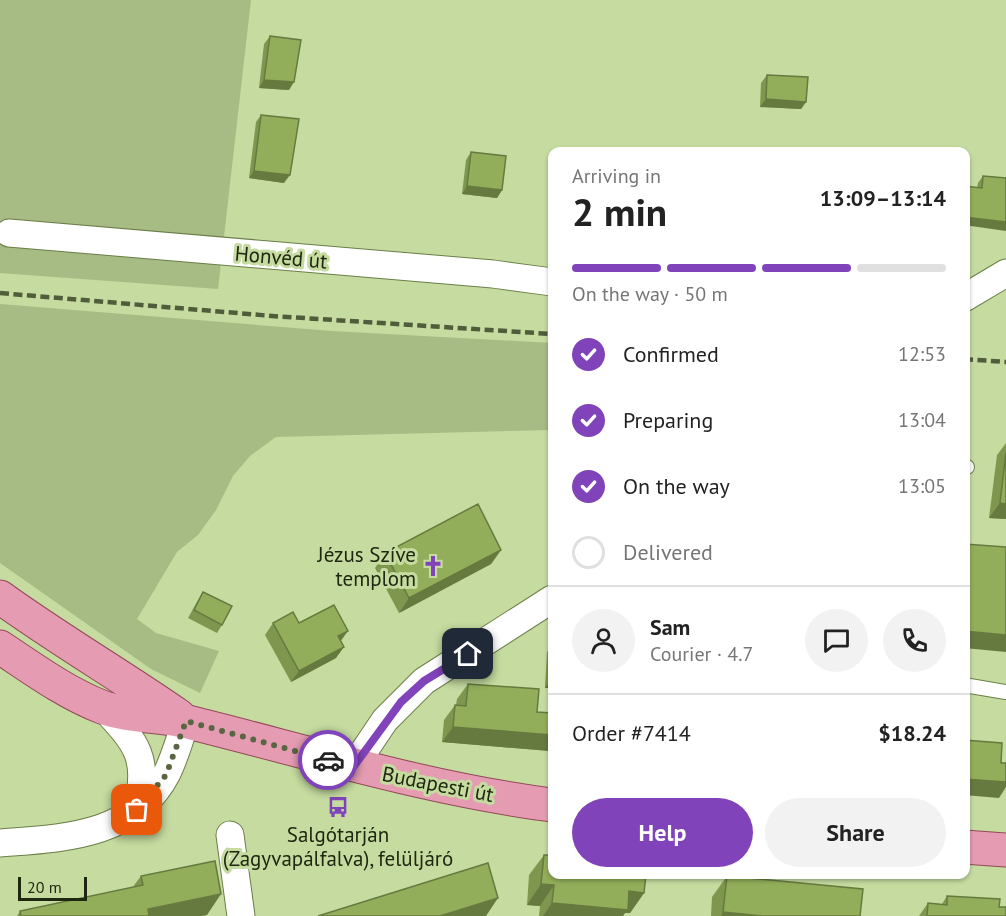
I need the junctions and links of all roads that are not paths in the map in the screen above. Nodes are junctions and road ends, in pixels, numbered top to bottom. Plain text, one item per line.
1 (9, 233) dead end
2 (1006, 273) edge
3 (548, 281) edge
4 (970, 294) edge
5 (0, 597) edge
6 (548, 602) edge
7 (0, 648) edge
8 (970, 686) edge
9 (1006, 692) edge
10 (104, 708) junction
11 (186, 721) junction
12 (354, 766) junction
13 (548, 804) edge
14 (137, 810) junction
15 (230, 835) dead end
16 (0, 843) edge
17 (970, 847) edge
18 (1006, 850) edge
19 (241, 916) edge

1 - 3 street, Honvéd út
2 - 4 street
5 - 11 main road
6 - 12 street
7 - 10 main road, Budapesti út
8 - 9 lane
10 - 11 main road, Budapesti út
10 - 14 street, Budapesti út
11 - 12 main road, Budapesti út
11 - 14 street
12 - 13 main road, Budapesti út
14 - 16 street
15 - 19 street
17 - 18 main road

